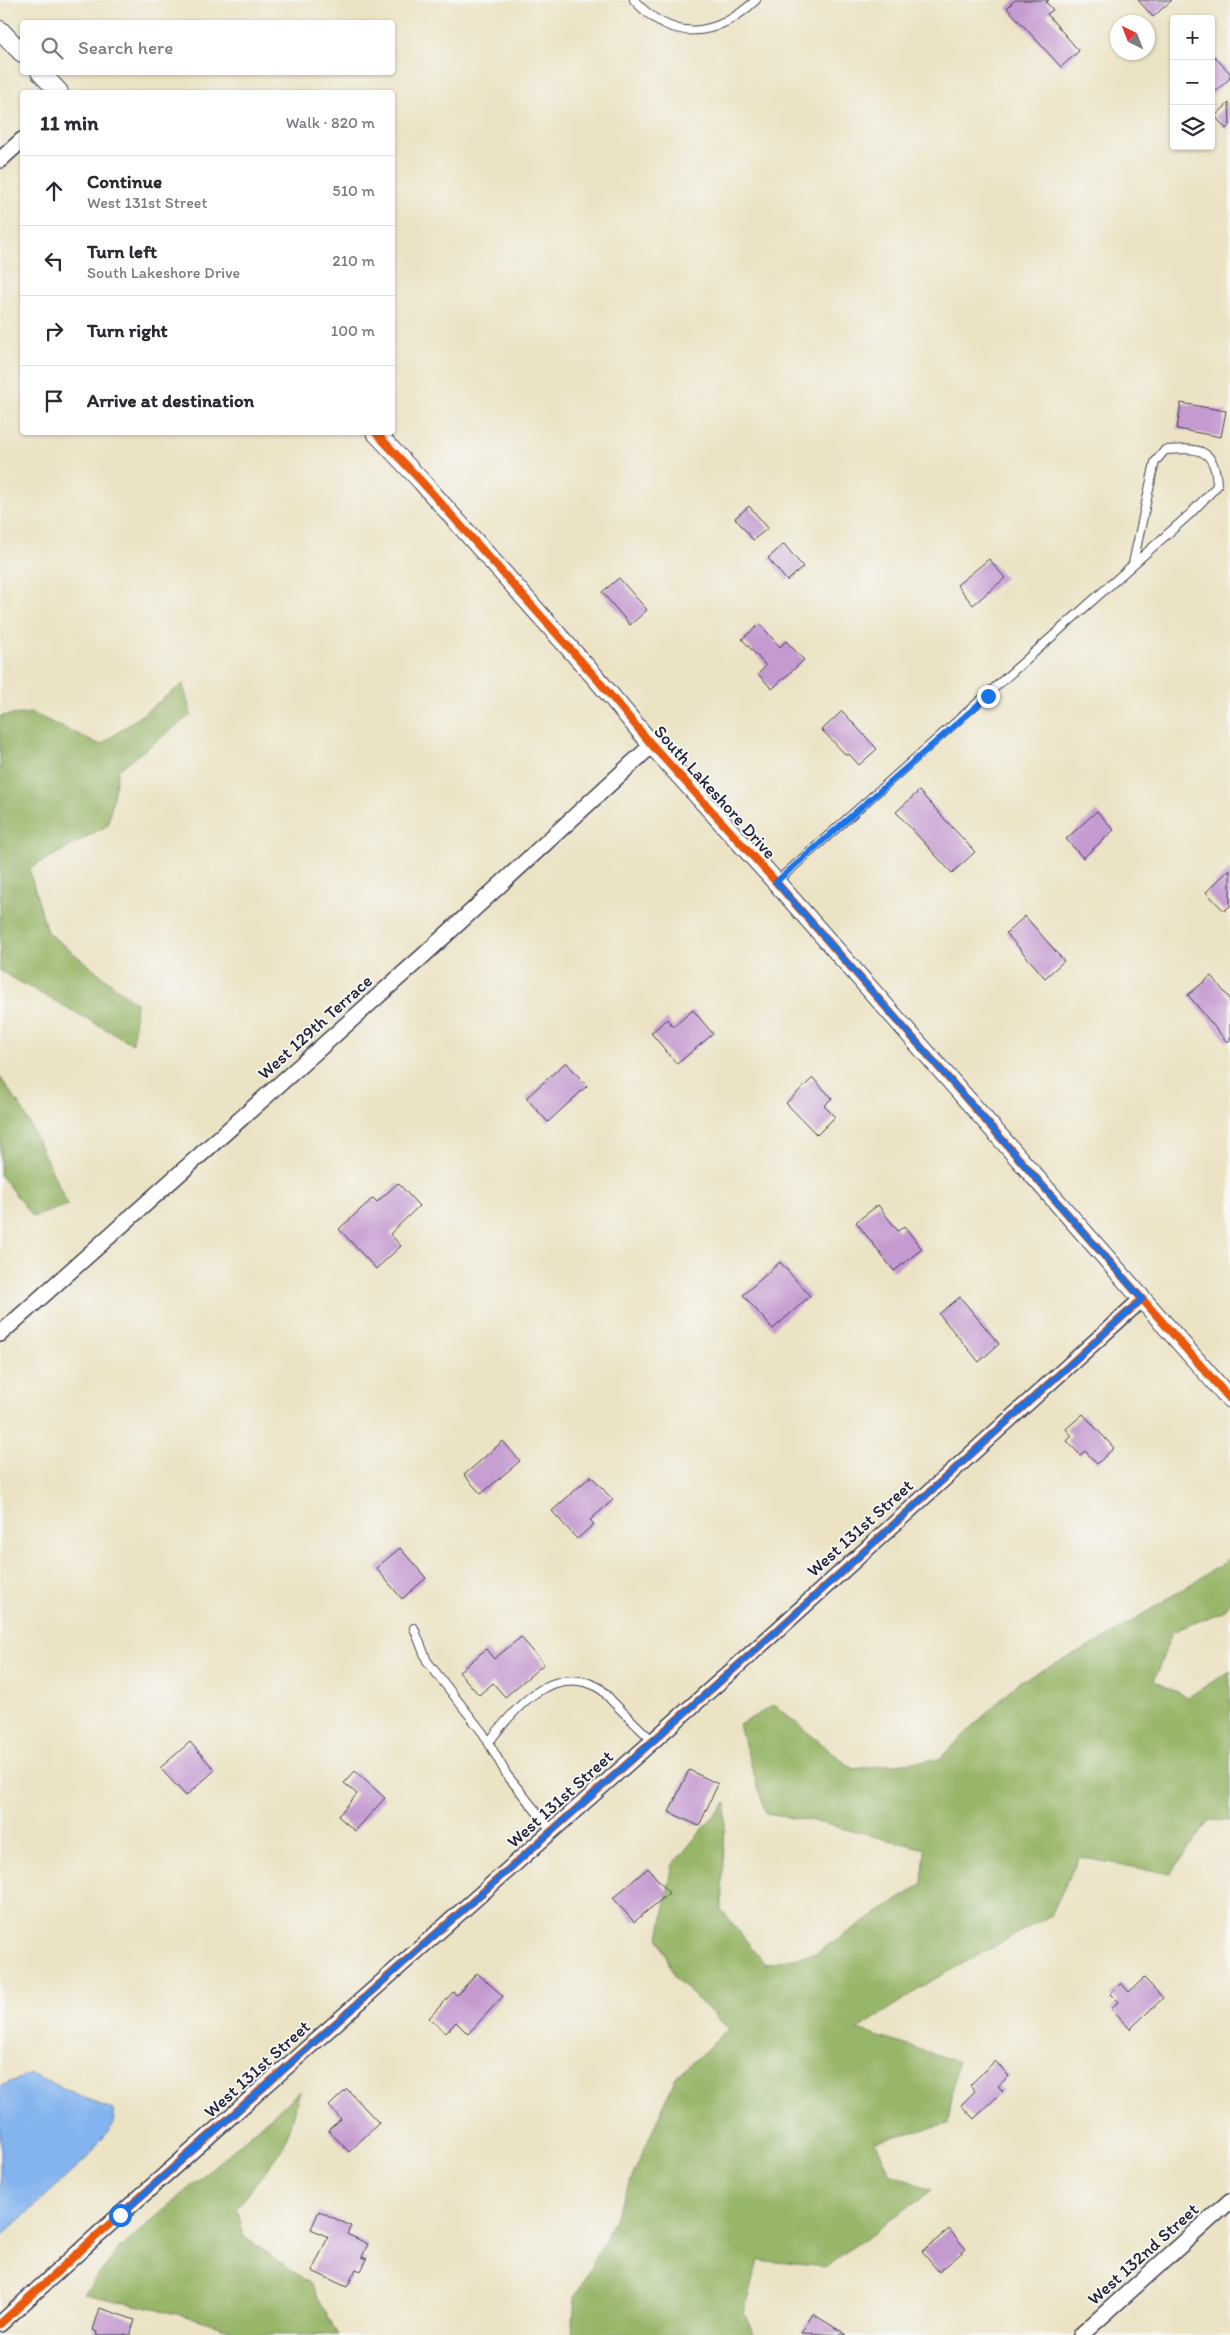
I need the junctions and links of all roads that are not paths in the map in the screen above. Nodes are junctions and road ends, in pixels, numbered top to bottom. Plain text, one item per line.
1 (634, 0) edge
2 (756, 0) edge
3 (0, 30) edge
4 (20, 51) edge
5 (43, 75) edge
6 (57, 90) edge
7 (20, 142) edge
8 (0, 160) edge
9 (378, 435) edge
10 (1133, 564) junction
11 (652, 745) junction
12 (776, 882) junction
13 (1142, 1299) junction
14 (0, 1334) edge
15 (1230, 1399) edge
16 (414, 1628) dead end
17 (652, 1741) junction
18 (488, 1742) junction
19 (552, 1831) junction
20 (1230, 2201) edge
21 (0, 2324) edge
22 (1081, 2335) edge

1 - 2 lane
3 - 4 street
5 - 6 street
7 - 8 street
9 - 11 street, South Lakeshore Drive
10 - 10 lane
10 - 12 lane
11 - 12 street, South Lakeshore Drive
11 - 14 street, West 129th Terrace
12 - 13 street, South Lakeshore Drive
13 - 15 street, South Lakeshore Drive
13 - 17 street, West 131st Street
16 - 18 lane
17 - 18 lane
17 - 19 street, West 131st Street
18 - 19 lane
19 - 21 street, West 131st Street
20 - 22 street, West 132nd Street

